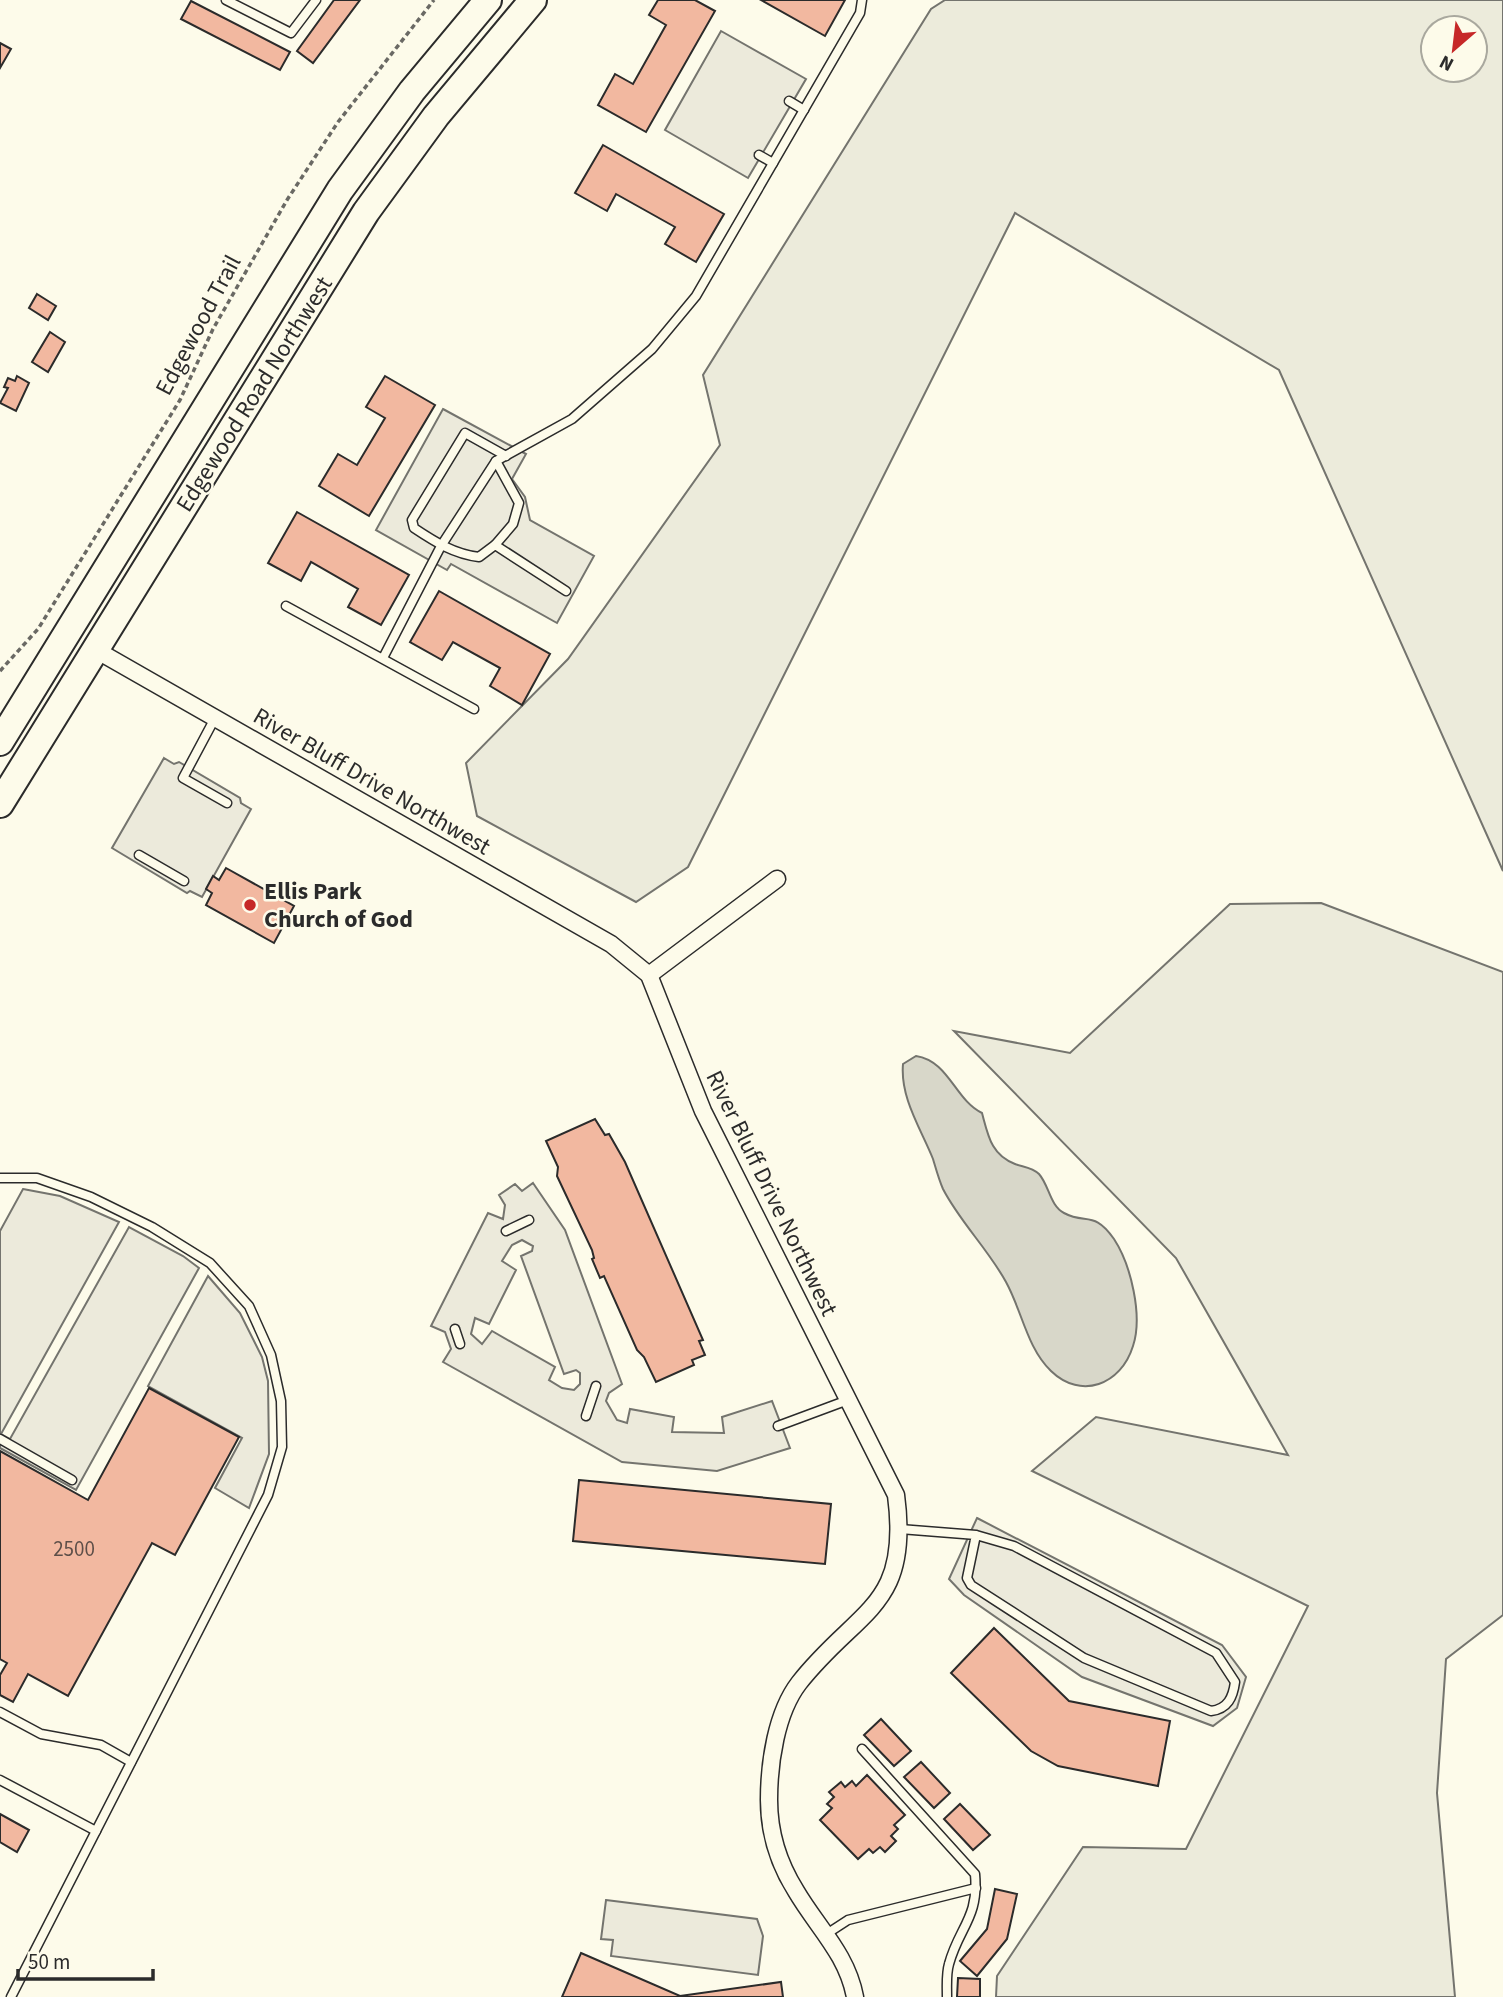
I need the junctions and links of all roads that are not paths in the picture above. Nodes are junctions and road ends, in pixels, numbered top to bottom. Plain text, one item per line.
1 (226, 0) edge
2 (316, 0) edge
3 (488, 0) edge
4 (533, 0) edge
5 (862, 0) edge
6 (789, 101) dead end
7 (804, 110) junction
8 (759, 155) dead end
9 (773, 163) junction
10 (506, 456) junction
11 (496, 461) junction
12 (495, 545) junction
13 (441, 546) junction
14 (566, 591) dead end
15 (286, 606) dead end
16 (96, 650) junction
17 (383, 659) junction
18 (474, 709) dead end
19 (215, 718) junction
20 (0, 741) edge
21 (227, 803) dead end
22 (0, 804) edge
23 (139, 855) dead end
24 (777, 879) dead end
25 (184, 881) dead end
26 (649, 975) junction
27 (0, 1178) edge
28 (529, 1220) dead end
29 (506, 1231) dead end
30 (455, 1329) dead end
31 (460, 1343) dead end
32 (596, 1386) dead end
33 (848, 1400) junction
34 (586, 1416) dead end
35 (778, 1426) dead end
36 (0, 1439) edge
37 (72, 1480) dead end
38 (900, 1529) junction
39 (976, 1535) junction
40 (0, 1712) edge
41 (862, 1749) dead end
42 (131, 1762) junction
43 (0, 1780) edge
44 (96, 1831) junction
45 (976, 1888) junction
46 (828, 1933) junction
47 (11, 1997) edge
48 (855, 1997) edge
49 (947, 1997) edge

1 - 2 lane
3 - 20 main road, Edgewood Road Northwest
4 - 16 main road, Edgewood Road Northwest
5 - 7 lane
6 - 7 lane
7 - 9 lane
8 - 9 lane
9 - 10 lane
10 - 11 lane
10 - 13 lane
11 - 12 lane
11 - 13 lane
12 - 13 lane
12 - 14 lane
13 - 17 lane
15 - 17 lane
16 - 19 street, River Bluff Drive Northwest
16 - 22 main road, Edgewood Road Northwest
17 - 18 lane
19 - 21 lane
19 - 26 street, River Bluff Drive Northwest
23 - 25 lane
24 - 26 street
26 - 33 street, River Bluff Drive Northwest
27 - 42 lane
28 - 29 lane
30 - 31 lane
32 - 34 lane
33 - 35 lane
33 - 38 street, River Bluff Drive Northwest
36 - 37 lane
38 - 39 lane
38 - 46 street, River Bluff Drive Northwest
39 - 39 lane
40 - 42 lane
41 - 45 lane
42 - 44 lane
43 - 44 lane
44 - 47 lane
45 - 46 lane
45 - 49 lane
46 - 48 street, River Bluff Drive Northwest

